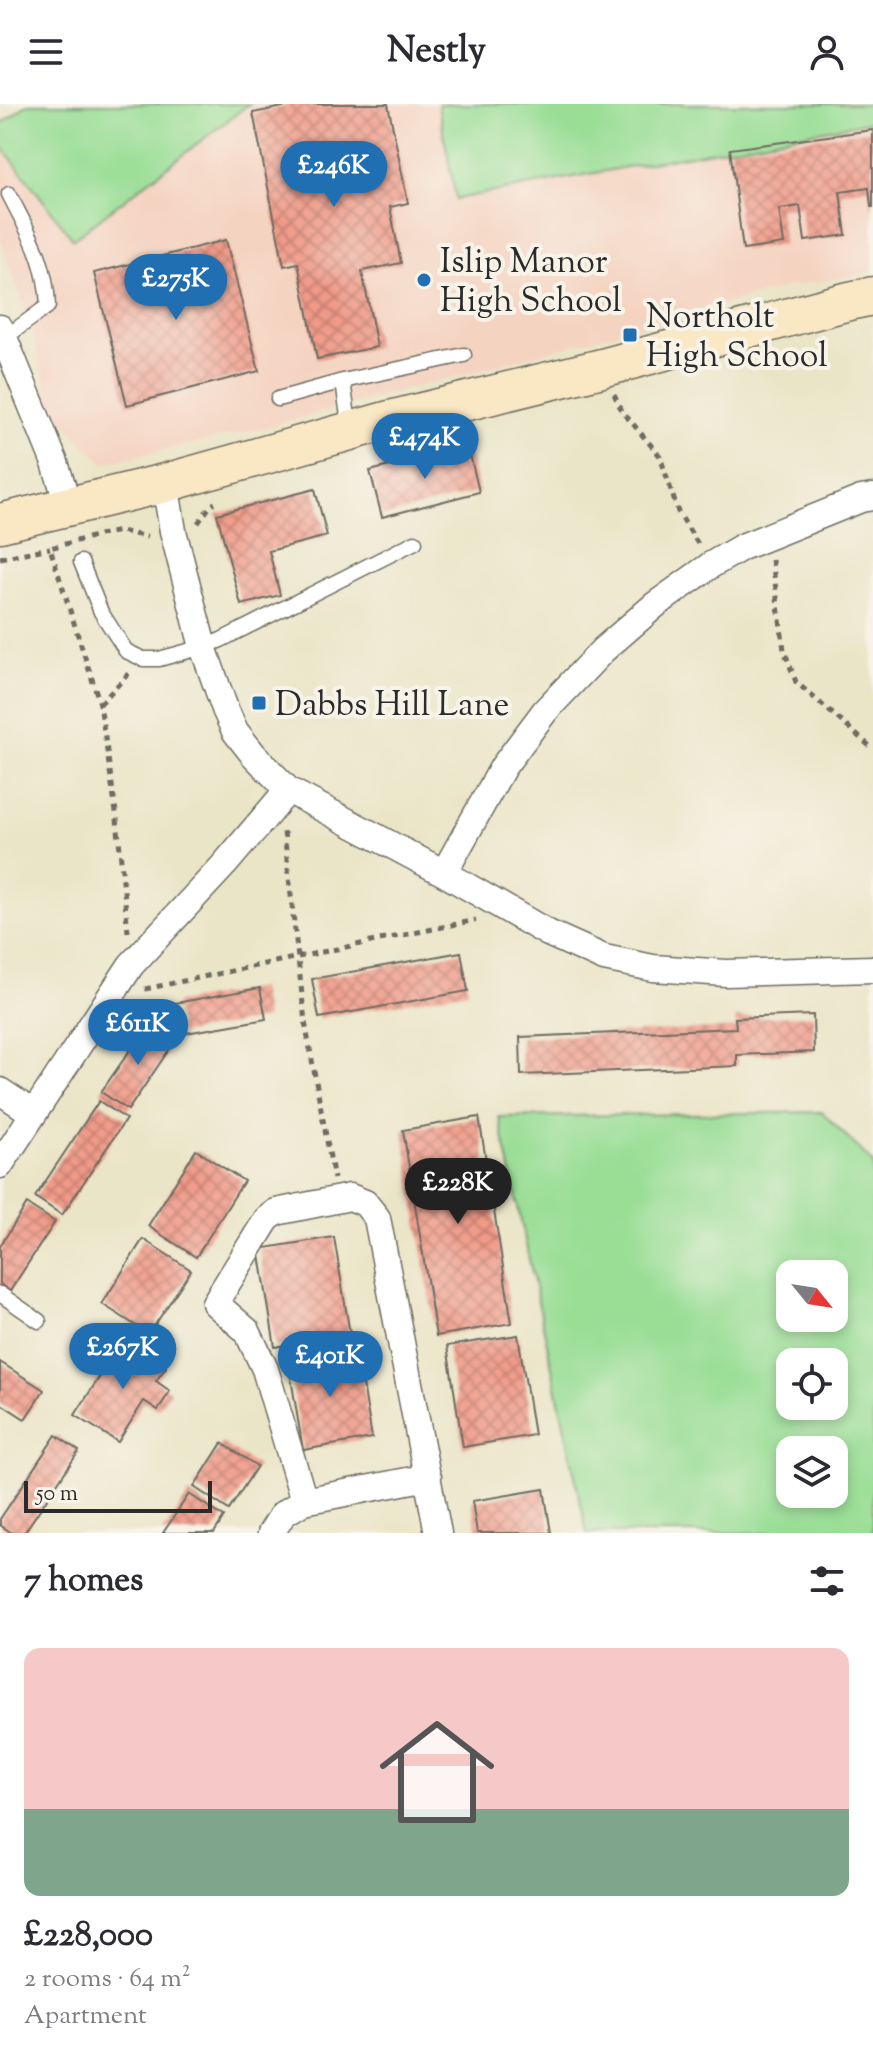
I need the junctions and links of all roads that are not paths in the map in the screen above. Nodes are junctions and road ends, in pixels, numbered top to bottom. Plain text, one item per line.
1 (9, 194) dead end
2 (873, 296) edge
3 (2, 333) edge
4 (464, 355) dead end
5 (343, 381) junction
6 (278, 399) dead end
7 (350, 432) junction
8 (165, 483) junction
9 (873, 497) edge
10 (69, 507) junction
11 (0, 523) edge
12 (415, 542) dead end
13 (81, 562) dead end
14 (203, 647) junction
15 (288, 790) junction
16 (444, 873) junction
17 (873, 969) edge
18 (0, 1091) edge
19 (33, 1113) junction
20 (0, 1165) edge
21 (0, 1294) edge
22 (39, 1321) dead end
23 (428, 1477) junction
24 (304, 1501) junction
25 (271, 1533) edge
26 (438, 1533) edge

1 - 3 lane
2 - 7 street
3 - 10 street
4 - 5 lane
5 - 6 lane
5 - 7 lane
7 - 8 street
8 - 10 street
8 - 14 street
9 - 16 street
10 - 11 street
12 - 14 lane
13 - 14 lane
14 - 15 street
15 - 16 street
15 - 19 street
16 - 17 street
18 - 19 street
19 - 20 street
21 - 22 lane
23 - 24 street
23 - 24 street
23 - 26 street
24 - 25 street

